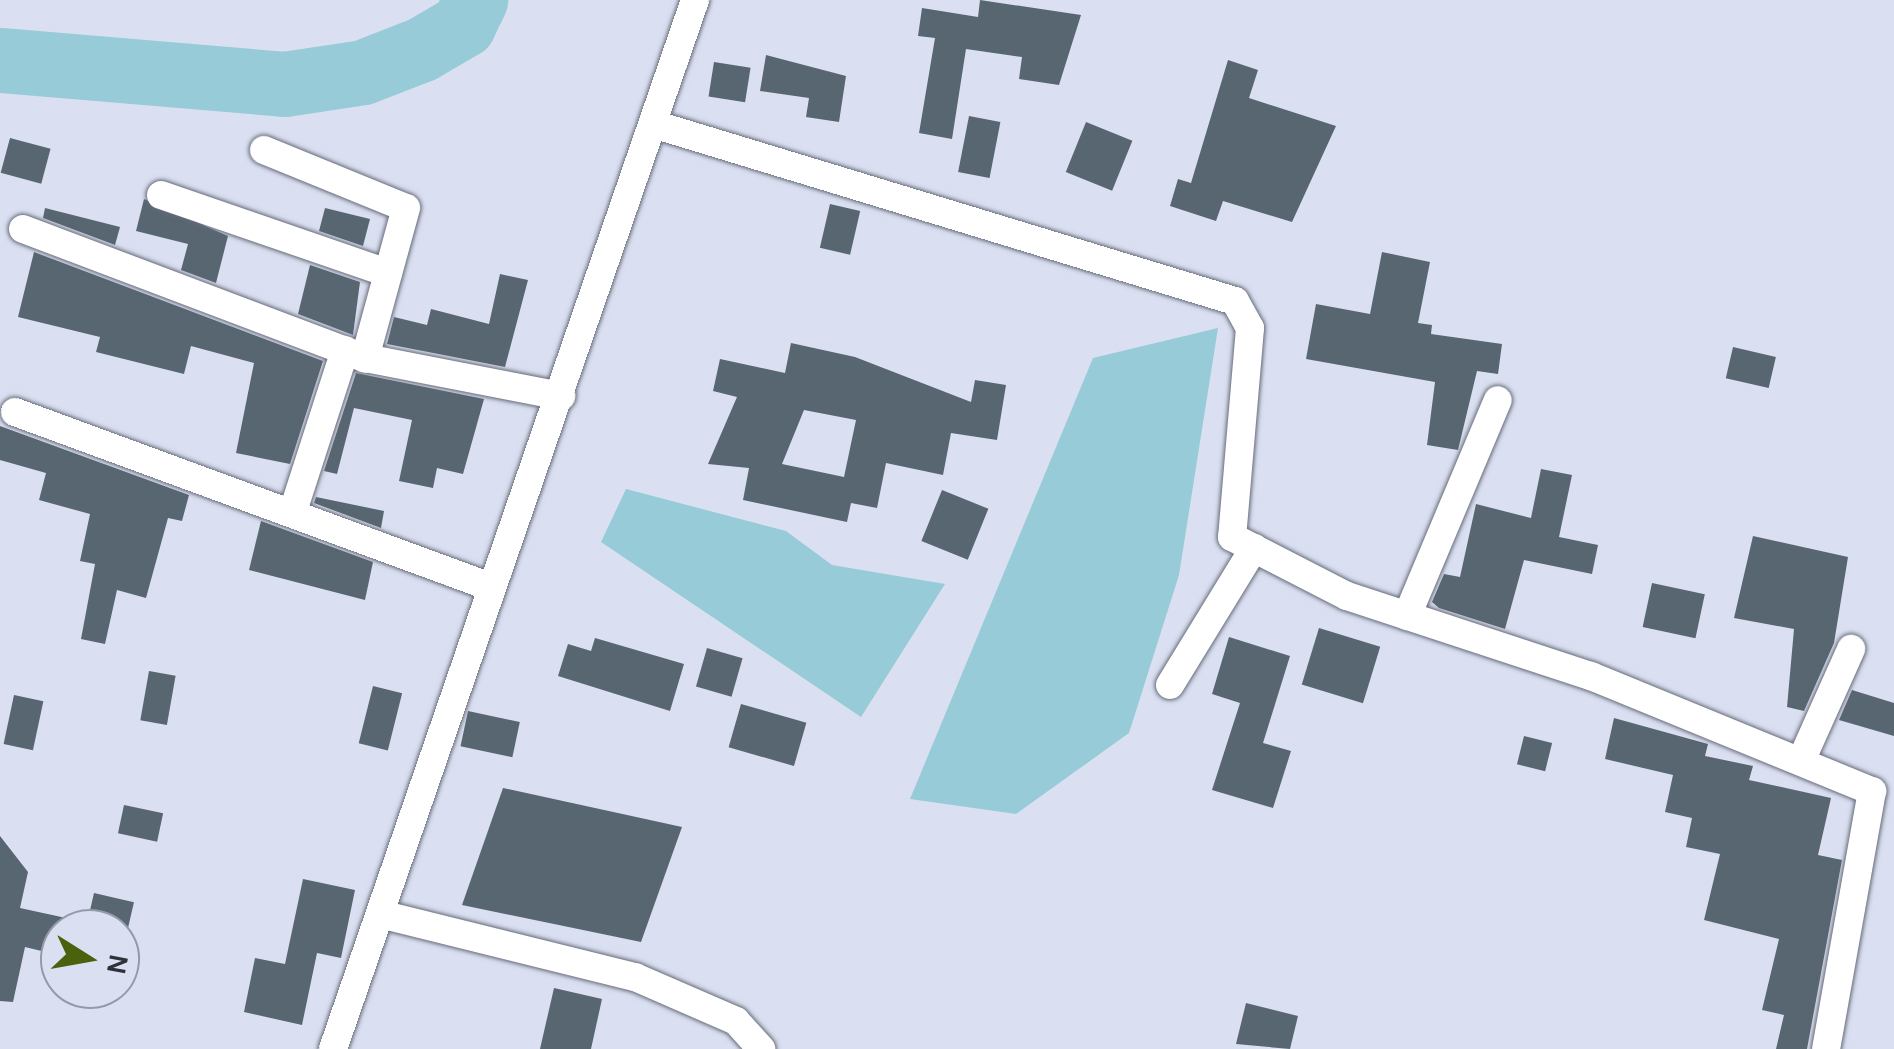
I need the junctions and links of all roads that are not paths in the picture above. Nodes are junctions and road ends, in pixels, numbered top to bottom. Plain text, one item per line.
1 (695, 0) edge
2 (654, 124) junction
3 (264, 150) dead end
4 (161, 195) dead end
5 (23, 229) dead end
6 (388, 274) junction
7 (355, 354) junction
8 (561, 396) junction
9 (1498, 400) dead end
10 (14, 412) dead end
11 (294, 508) junction
12 (1254, 548) junction
13 (491, 587) junction
14 (1407, 616) junction
15 (1851, 649) dead end
16 (1170, 685) dead end
17 (1801, 762) junction
18 (1883, 790) edge
19 (384, 915) junction
20 (333, 1049) edge
21 (761, 1049) edge
22 (1826, 1049) edge

1 - 2 street
2 - 8 street
2 - 12 street
3 - 6 street
4 - 6 street
5 - 7 street
6 - 7 street
7 - 8 street
7 - 11 street
8 - 13 street
9 - 14 street
10 - 11 street
11 - 13 street
12 - 14 street
12 - 16 street
13 - 19 street
14 - 17 street
15 - 17 street
17 - 18 street
18 - 22 street
19 - 20 street
19 - 21 street

